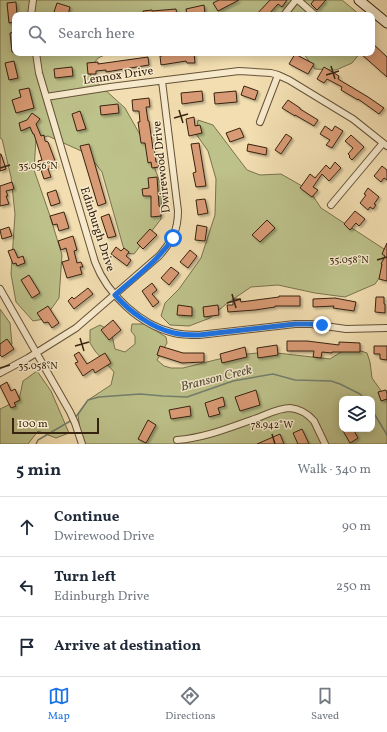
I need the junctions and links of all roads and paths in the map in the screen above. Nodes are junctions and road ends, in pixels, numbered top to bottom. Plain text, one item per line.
1 (33, 0) edge
2 (297, 0) edge
3 (360, 0) edge
4 (31, 12) edge
5 (286, 12) edge
6 (311, 12) edge
7 (374, 12) edge
8 (375, 13) edge
9 (387, 23) edge
10 (36, 56) edge
11 (278, 76) junction
12 (162, 80) junction
13 (46, 97) junction
14 (260, 122) dead end
15 (385, 144) edge
16 (331, 205) dead end
17 (0, 289) edge
18 (115, 295) junction
19 (387, 328) edge
20 (36, 353) junction
21 (0, 373) edge
22 (177, 440) dead end
23 (82, 444) edge
24 (325, 444) edge

1 - 4 street
2 - 5 street
2 - 6 street
3 - 7 main road
8 - 9 main road
10 - 13 street, Edinburgh Drive
11 - 12 street, Lennox Drive
11 - 14 street
11 - 15 street, Lennox Drive
12 - 13 street, Lennox Drive
12 - 18 street, Dwirewood Drive
13 - 18 street, Edinburgh Drive
15 - 16 street
17 - 20 street
18 - 19 street, Edinburgh Drive
18 - 20 street, Dwirewood Drive
20 - 21 street, Dwirewood Drive
20 - 23 street
22 - 24 street

